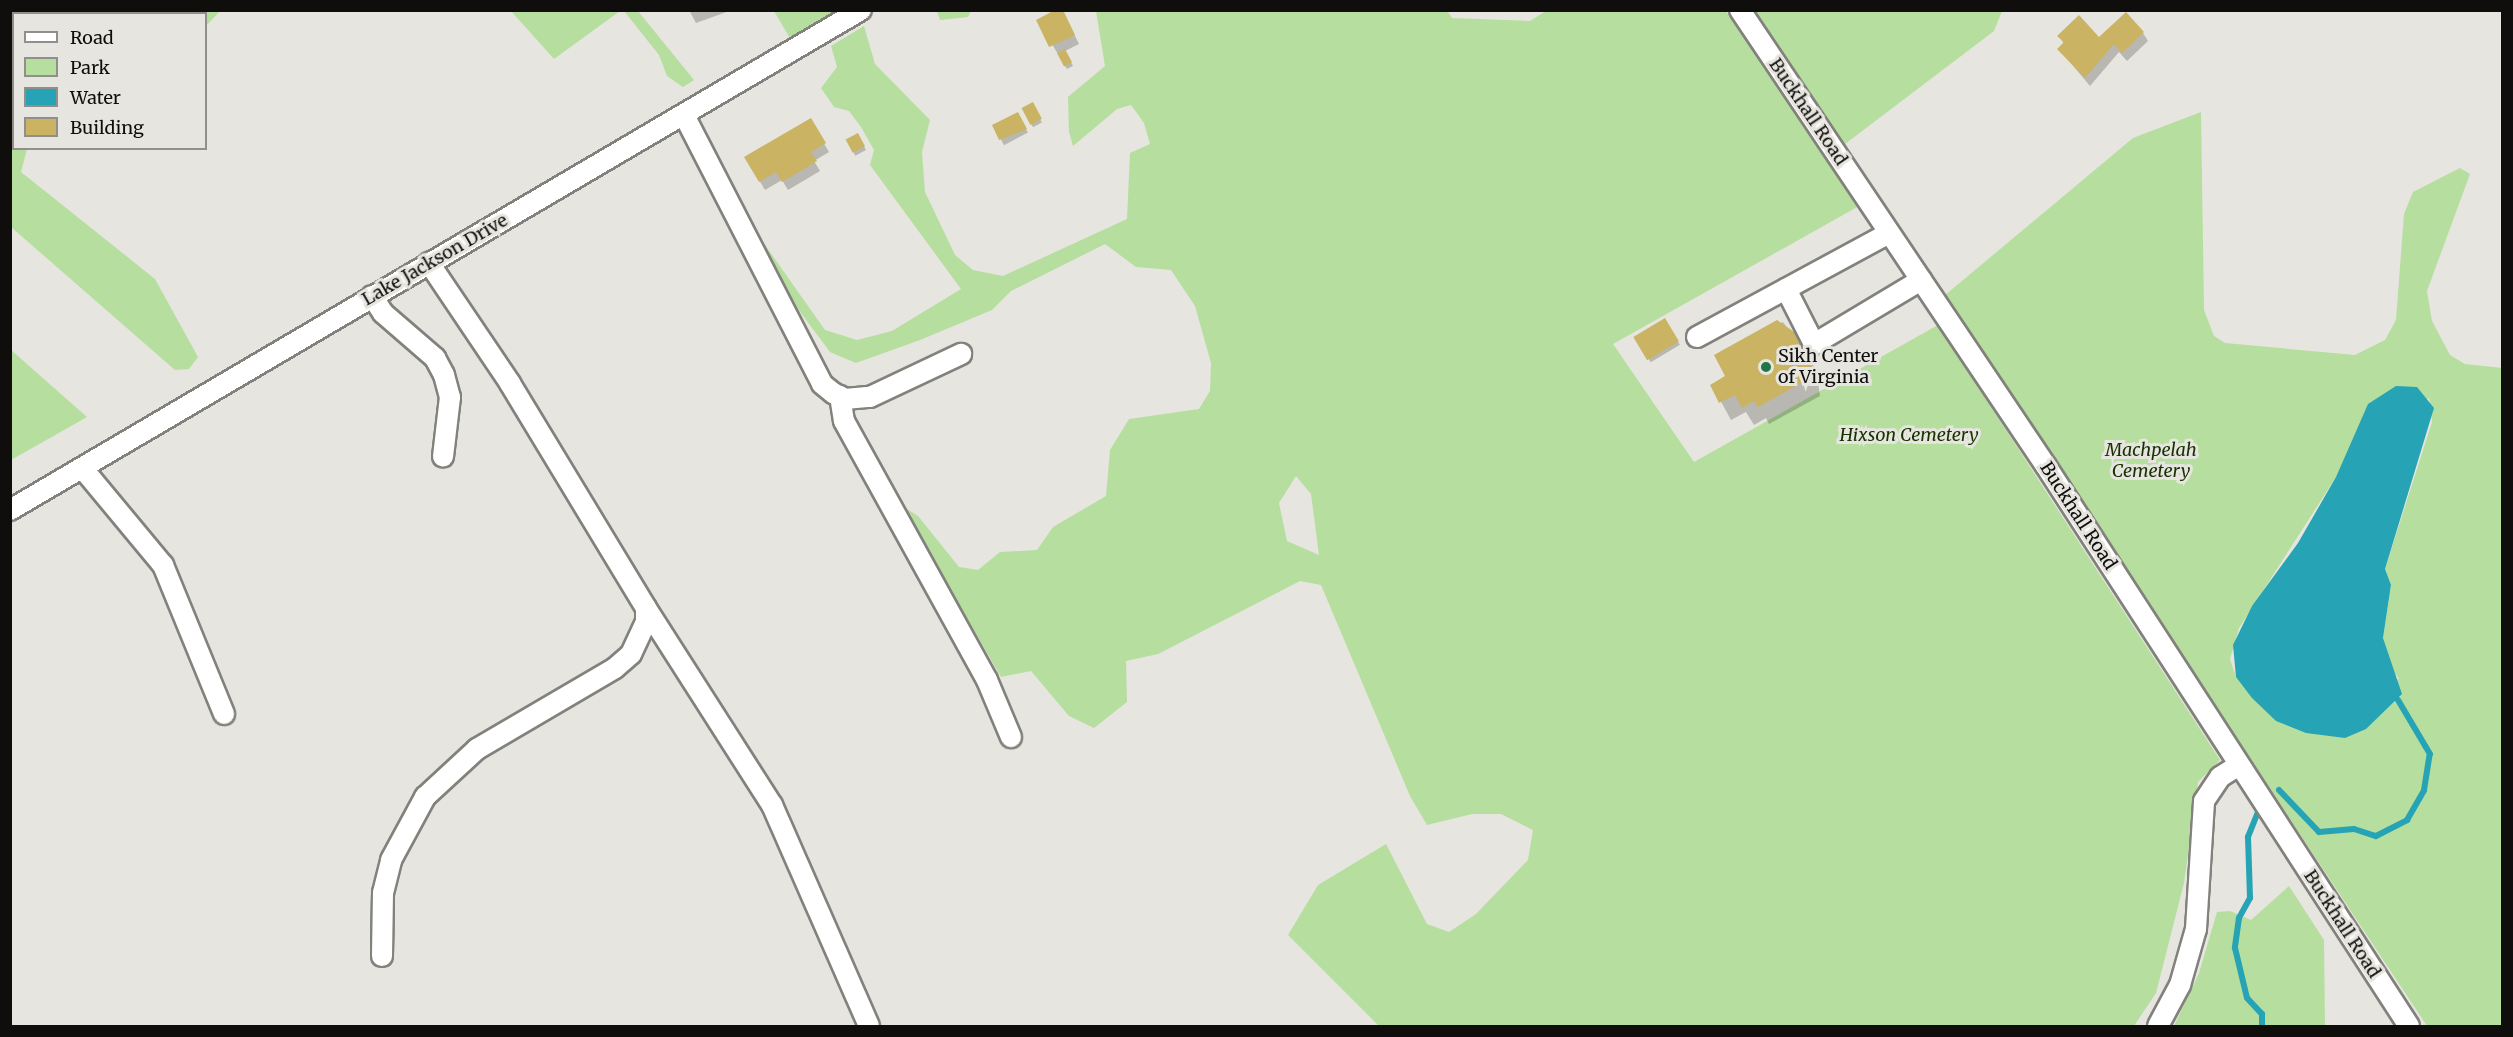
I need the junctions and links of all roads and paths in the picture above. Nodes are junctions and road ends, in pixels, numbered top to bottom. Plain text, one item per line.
1 (861, 10) edge
2 (1740, 10) edge
3 (684, 115) junction
4 (1890, 233) junction
5 (429, 263) junction
6 (1921, 280) junction
7 (1786, 289) junction
8 (372, 296) junction
9 (1697, 338) dead end
10 (961, 354) dead end
11 (840, 396) junction
12 (443, 457) dead end
13 (84, 470) junction
14 (10, 510) edge
15 (646, 608) junction
16 (224, 714) dead end
17 (1011, 737) dead end
18 (2239, 765) junction
19 (382, 956) dead end
20 (869, 1026) edge
21 (2158, 1026) edge
22 (2409, 1026) edge

1 - 3 street, Lake Jackson Drive
2 - 4 street, Buckhall Road
3 - 5 street, Lake Jackson Drive
3 - 11 street
4 - 6 street, Buckhall Road
4 - 7 street
5 - 8 street, Lake Jackson Drive
5 - 15 street
6 - 7 street
6 - 18 street, Buckhall Road
7 - 9 street
8 - 12 street
8 - 13 street, Lake Jackson Drive
10 - 11 street
11 - 17 street
13 - 14 street, Lake Jackson Drive
13 - 16 street
15 - 19 street
15 - 20 street
18 - 21 street
18 - 22 street, Buckhall Road

